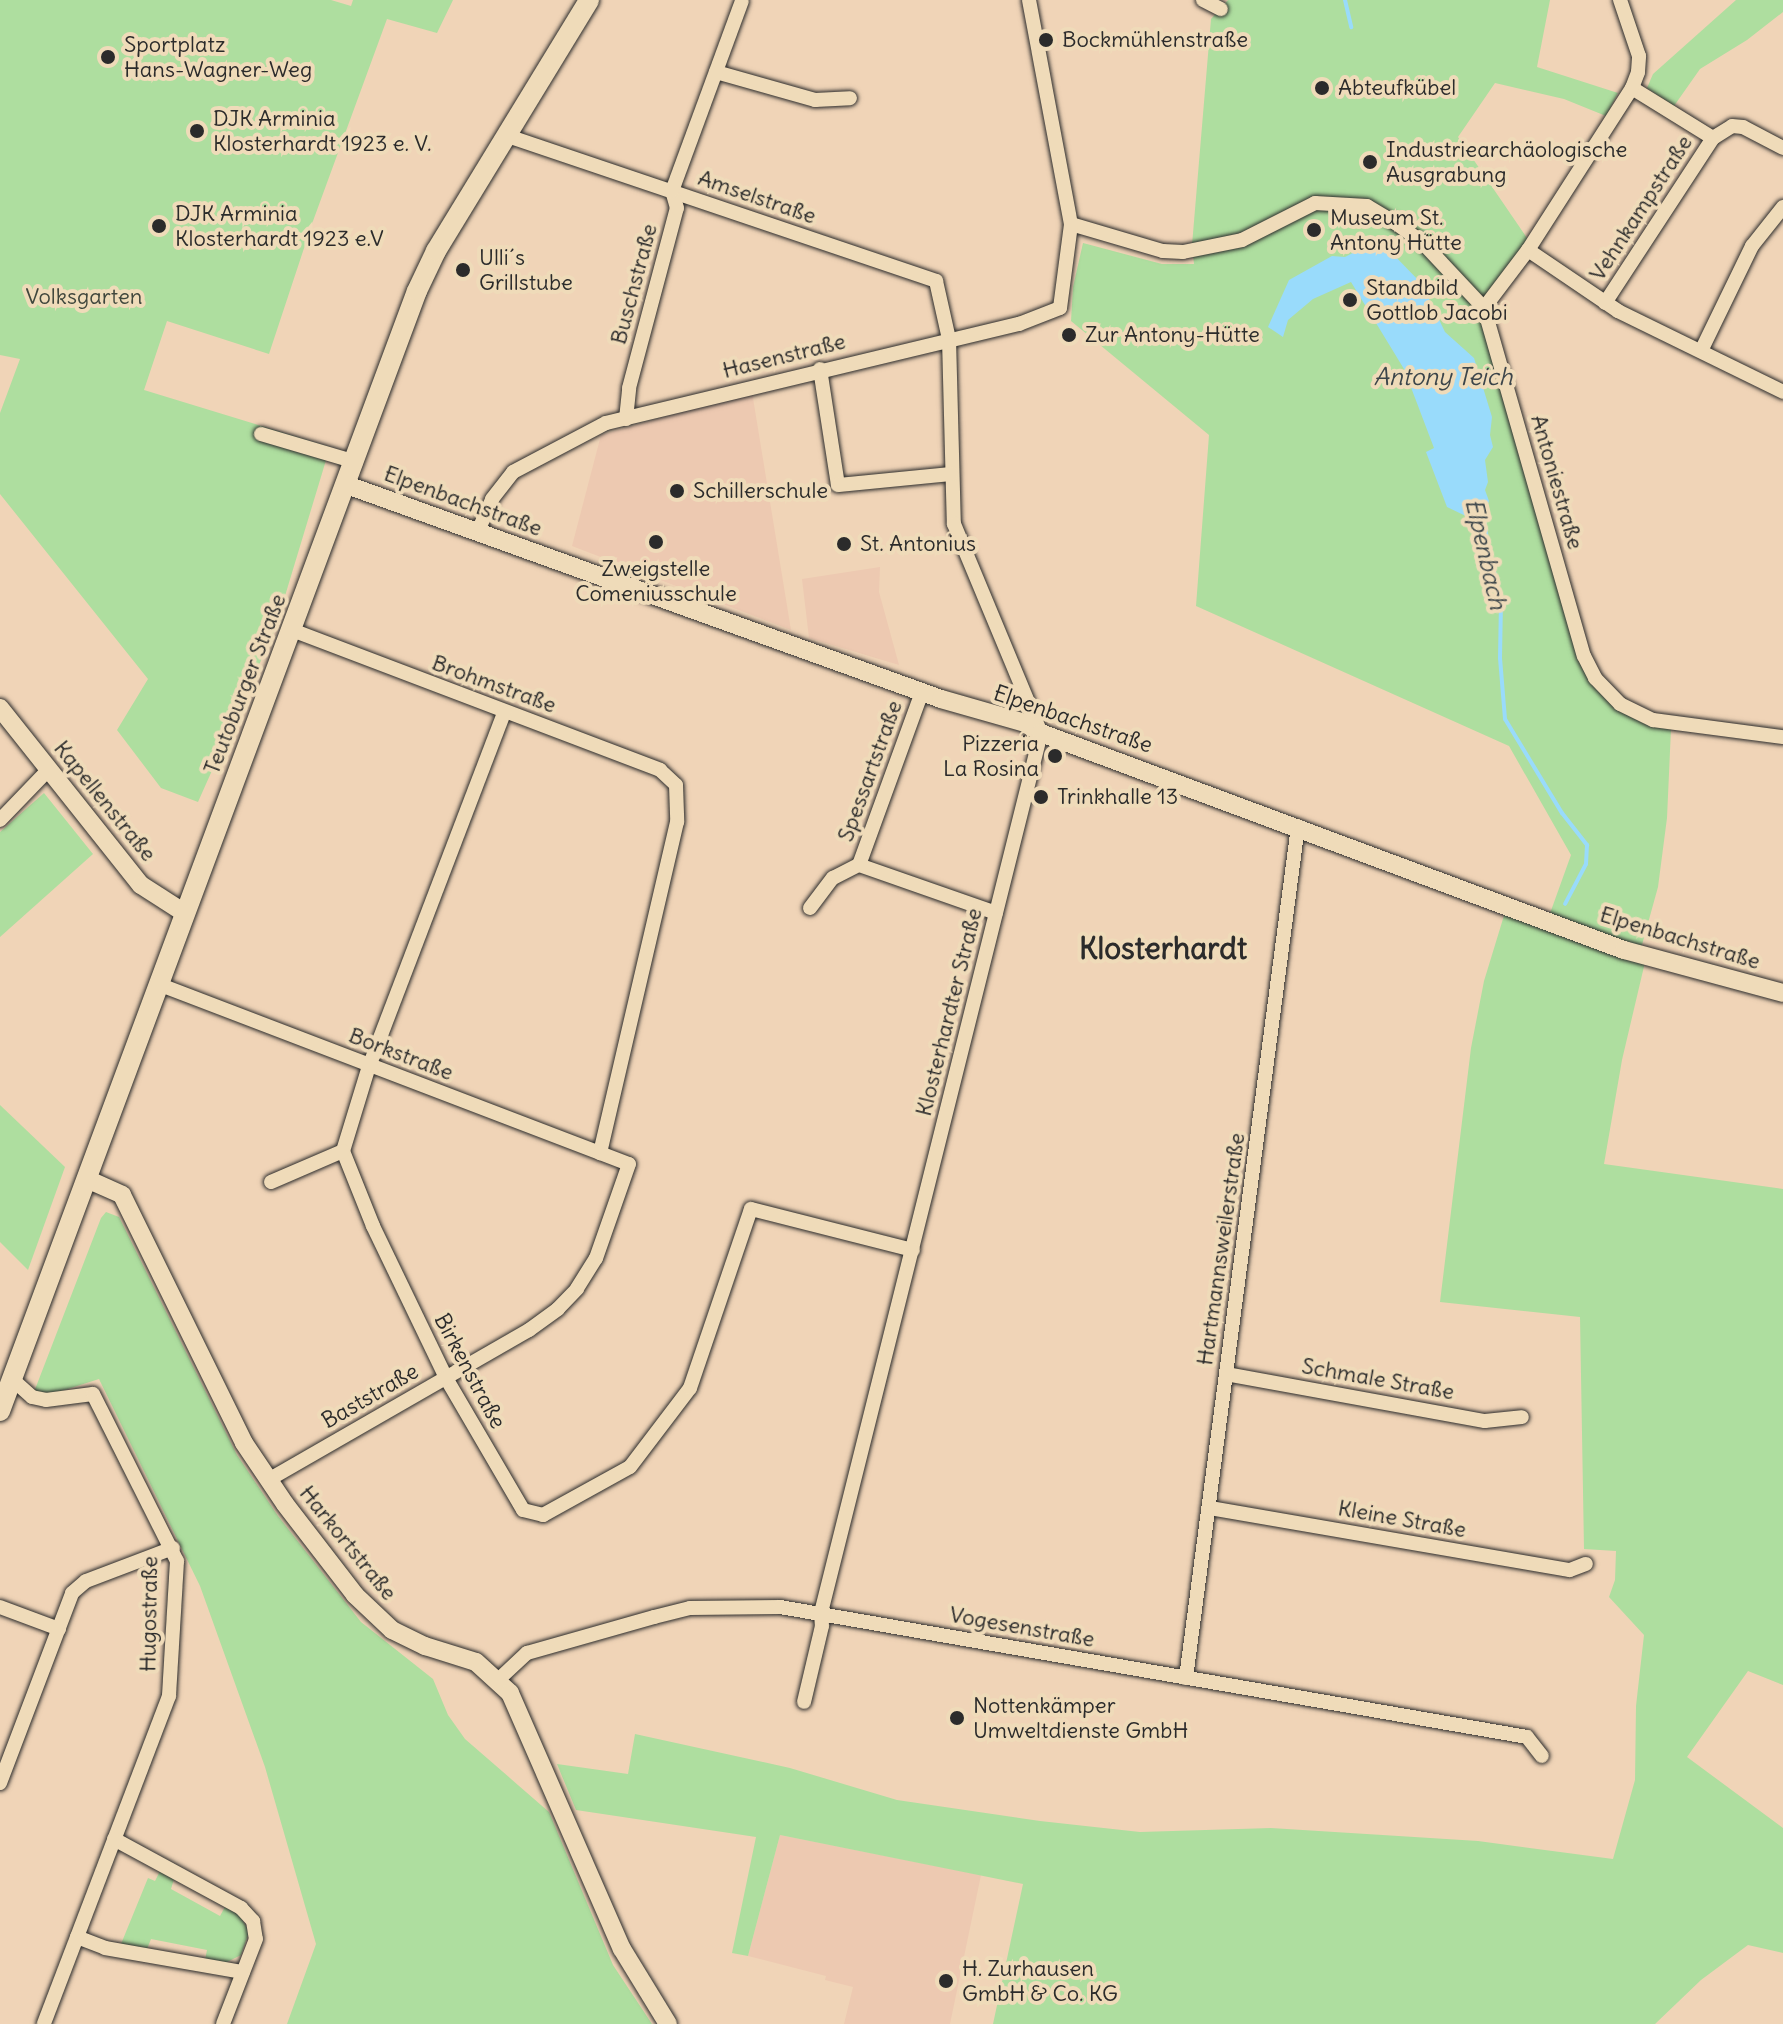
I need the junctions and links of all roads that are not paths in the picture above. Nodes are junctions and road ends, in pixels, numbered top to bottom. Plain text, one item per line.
1 (589, 0) edge
2 (1029, 0) edge
3 (1203, 0) edge
4 (1620, 0) edge
5 (742, 1) edge
6 (1221, 9) dead end
7 (716, 72) junction
8 (1632, 88) junction
9 (850, 98) dead end
10 (508, 136) junction
11 (1713, 138) junction
12 (1783, 148) edge
13 (672, 191) junction
14 (1783, 207) edge
15 (1071, 224) junction
16 (1528, 250) junction
17 (1605, 303) junction
18 (1484, 308) junction
19 (949, 339) junction
20 (1701, 351) junction
21 (820, 369) junction
22 (1783, 392) edge
23 (626, 419) junction
24 (261, 434) dead end
25 (356, 462) junction
26 (951, 474) junction
27 (347, 485) junction
28 (478, 531) junction
29 (292, 630) junction
30 (922, 692) junction
31 (0, 708) edge
32 (504, 713) junction
33 (1041, 733) junction
34 (1783, 737) edge
35 (49, 769) junction
36 (0, 820) edge
37 (1298, 826) junction
38 (859, 865) junction
39 (810, 908) dead end
40 (183, 912) junction
41 (996, 913) junction
42 (158, 984) junction
43 (1783, 993) edge
44 (369, 1066) junction
45 (343, 1151) junction
46 (600, 1153) junction
47 (629, 1164) joint
48 (89, 1180) junction
49 (271, 1182) dead end
50 (913, 1250) junction
51 (6, 1374) edge
52 (1226, 1374) junction
53 (446, 1378) junction
54 (0, 1411) edge
55 (1522, 1417) dead end
56 (268, 1480) junction
57 (1210, 1508) junction
58 (173, 1548) junction
59 (1586, 1564) dead end
60 (0, 1607) edge
61 (821, 1613) junction
62 (59, 1629) junction
63 (1186, 1678) junction
64 (498, 1680) junction
65 (804, 1702) dead end
66 (1542, 1756) dead end
67 (0, 1783) edge
68 (114, 1839) junction
69 (77, 1937) junction
70 (243, 1972) junction
71 (44, 2024) edge
72 (223, 2024) edge
73 (668, 2024) edge

1 - 10 main road, Teutoburger Straße
2 - 15 street
3 - 6 street
4 - 8 street
5 - 7 street, Buschstraße
7 - 9 street
7 - 13 street, Buschstraße
8 - 11 street, Vehnkampstraße
8 - 16 street
10 - 13 street, Amselstraße
10 - 25 main road, Teutoburger Straße
11 - 12 street, Vehnkampstraße
11 - 17 street, Vehnkampstraße
13 - 19 street, Amselstraße
13 - 23 street, Buschstraße
14 - 20 street
15 - 18 street, Antoniestraße
15 - 19 street, Hasenstraße
16 - 17 street
16 - 18 street
17 - 20 street
18 - 34 street, Antoniestraße
19 - 21 street, Hasenstraße
19 - 26 street
20 - 22 street
21 - 23 street, Hasenstraße
21 - 26 street
23 - 28 street, Hasenstraße
24 - 25 street
25 - 27 main road, Teutoburger Straße
26 - 33 street
27 - 28 street, Elpenbachstraße
27 - 29 main road, Teutoburger Straße
28 - 30 street, Elpenbachstraße
29 - 32 street, Brohmstraße
29 - 40 main road, Teutoburger Straße
30 - 33 street, Elpenbachstraße
30 - 38 street, Spessartstraße
31 - 35 street, Kapellenstraße
32 - 44 street
32 - 46 street, Brohmstraße
33 - 37 street, Elpenbachstraße
33 - 41 street, Klosterhardter Straße
35 - 36 street
35 - 40 street, Kapellenstraße
37 - 43 street, Elpenbachstraße
37 - 52 street, Hartmannsweilerstraße
38 - 39 street, Spessartstraße
38 - 41 street, Spessartstraße
40 - 42 main road, Teutoburger Straße
41 - 50 street, Klosterhardter Straße
42 - 44 street, Borkstraße
42 - 48 main road, Teutoburger Straße
44 - 45 street
44 - 46 street, Borkstraße
45 - 49 street
45 - 53 street, Birkenstraße
46 - 47 street, Borkstraße
47 - 53 street, Baststraße
48 - 51 main road, Teutoburger Straße
48 - 56 street, Harkortstraße
50 - 53 street, Birkenstraße
50 - 61 street, Klosterhardter Straße
51 - 54 main road, Teutoburger Straße
51 - 58 street, Hugostraße
52 - 55 street, Schmale Straße
52 - 57 street, Hartmannsweilerstraße
53 - 56 street, Baststraße
56 - 64 street, Harkortstraße
57 - 59 street, Kleine Straße
57 - 63 street, Hartmannsweilerstraße
58 - 62 street
58 - 68 street, Hugostraße
60 - 62 street
61 - 63 street, Vogesenstraße
61 - 64 street, Vogesenstraße
61 - 65 street, Klosterhardter Straße
62 - 67 street
63 - 66 street, Vogesenstraße
64 - 73 street, Harkortstraße
68 - 69 street, Hugostraße
68 - 70 street
69 - 70 street
69 - 71 street, Hugostraße
70 - 72 street

